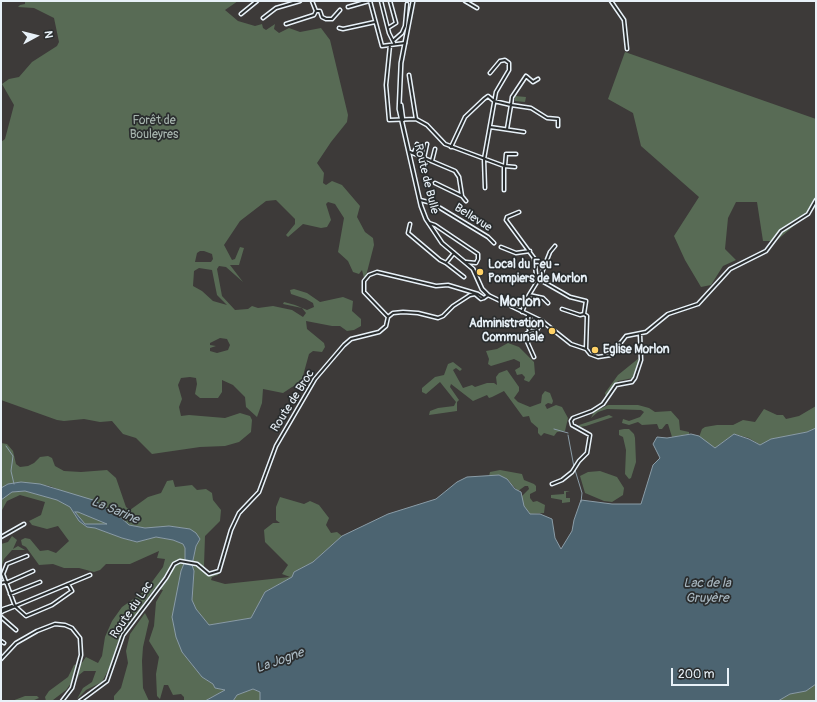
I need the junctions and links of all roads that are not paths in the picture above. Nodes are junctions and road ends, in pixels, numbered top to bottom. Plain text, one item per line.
1 (257, 1) edge
2 (300, 1) edge
3 (312, 1) edge
4 (370, 1) edge
5 (381, 1) edge
6 (390, 1) edge
7 (412, 1) edge
8 (466, 1) edge
9 (611, 1) edge
10 (407, 4) dead end
11 (348, 7) dead end
12 (477, 8) dead end
13 (340, 10) dead end
14 (316, 12) junction
15 (241, 14) dead end
16 (263, 18) dead end
17 (375, 22) junction
18 (286, 24) dead end
19 (340, 28) dead end
20 (388, 28) junction
21 (394, 40) junction
22 (394, 43) junction
23 (404, 43) junction
24 (390, 45) junction
25 (627, 49) dead end
26 (490, 73) dead end
27 (409, 75) dead end
28 (538, 79) dead end
29 (494, 101) junction
30 (511, 105) junction
31 (402, 118) junction
32 (416, 119) junction
33 (558, 126) dead end
34 (490, 127) junction
35 (507, 129) junction
36 (524, 132) dead end
37 (417, 144) dead end
38 (427, 144) dead end
39 (451, 147) junction
40 (435, 149) dead end
41 (410, 152) junction
42 (414, 153) junction
43 (516, 154) dead end
44 (424, 158) junction
45 (484, 158) junction
46 (432, 161) junction
47 (504, 166) junction
48 (514, 167) dead end
49 (435, 183) dead end
50 (485, 188) dead end
51 (504, 190) dead end
52 (462, 196) junction
53 (420, 200) junction
54 (816, 200) edge
55 (466, 201) dead end
56 (519, 212) dead end
57 (410, 224) dead end
58 (429, 224) junction
59 (494, 244) dead end
60 (555, 246) dead end
61 (501, 247) dead end
62 (530, 251) junction
63 (454, 253) junction
64 (465, 262) junction
65 (446, 263) junction
66 (464, 277) dead end
67 (538, 281) junction
68 (488, 295) junction
69 (529, 295) junction
70 (484, 298) junction
71 (548, 303) dead end
72 (562, 309) dead end
73 (522, 312) junction
74 (584, 314) junction
75 (528, 315) junction
76 (388, 317) junction
77 (542, 321) junction
78 (530, 331) junction
79 (640, 334) junction
80 (586, 349) junction
81 (534, 357) dead end
82 (552, 484) dead end
83 (24, 524) dead end
84 (1, 537) edge
85 (26, 556) dead end
86 (172, 565) joint
87 (33, 571) dead end
88 (90, 575) dead end
89 (5, 582) junction
90 (40, 582) dead end
91 (1, 583) edge
92 (68, 584) junction
93 (10, 594) junction
94 (14, 607) junction
95 (2, 612) edge
96 (1, 617) edge
97 (16, 630) dead end
98 (1, 641) edge
99 (4, 643) dead end
100 (1, 659) edge
101 (62, 701) edge
102 (80, 701) edge

1 - 15 street
2 - 16 street
3 - 14 street
4 - 11 street
4 - 17 street
5 - 20 street
6 - 20 street
7 - 23 street, Route de Bulle
8 - 12 street
9 - 25 street
10 - 21 street
13 - 14 street
14 - 18 street
17 - 19 street
17 - 24 street
20 - 21 street
21 - 22 street
22 - 23 street
22 - 24 street
23 - 31 street, Route de Bulle
24 - 31 street
26 - 29 street
27 - 32 street
28 - 30 street
29 - 30 street
29 - 34 street
29 - 39 street
30 - 33 street
30 - 35 street
31 - 32 street
31 - 41 street, Route de Bulle
32 - 39 street
34 - 35 street
34 - 45 street
35 - 36 street
37 - 42 street
38 - 44 street
39 - 45 street
40 - 46 street
41 - 42 street
41 - 53 street, Route de Bulle
42 - 44 street
43 - 47 street
44 - 46 street
45 - 47 street
45 - 50 street
46 - 52 street
47 - 48 street
47 - 51 street
49 - 52 street
52 - 55 street
53 - 58 street, Route de Bulle
53 - 59 street, Bellevue
54 - 79 street
56 - 62 street
57 - 65 street
58 - 63 street, Route de Bulle
58 - 64 street
60 - 67 street
61 - 62 street
62 - 67 street
63 - 64 street, Route de Bulle
63 - 65 street
64 - 68 street, Route de Bulle
65 - 66 street
67 - 69 street
67 - 74 street
68 - 70 street
68 - 73 street
69 - 71 street
69 - 73 street
70 - 76 street
70 - 76 street
72 - 74 street
73 - 75 street
74 - 80 street
75 - 77 street
75 - 78 street
76 - 86 street, Route de Broc
77 - 78 street
77 - 80 street
78 - 81 street
79 - 80 street
79 - 82 street
83 - 84 street
85 - 89 street
86 - 102 street, Route du Lac
87 - 89 street
88 - 92 street
89 - 91 street
89 - 93 street
90 - 93 street
92 - 94 street
92 - 94 street
93 - 94 street
94 - 95 street
96 - 97 street
98 - 99 street
100 - 101 street

